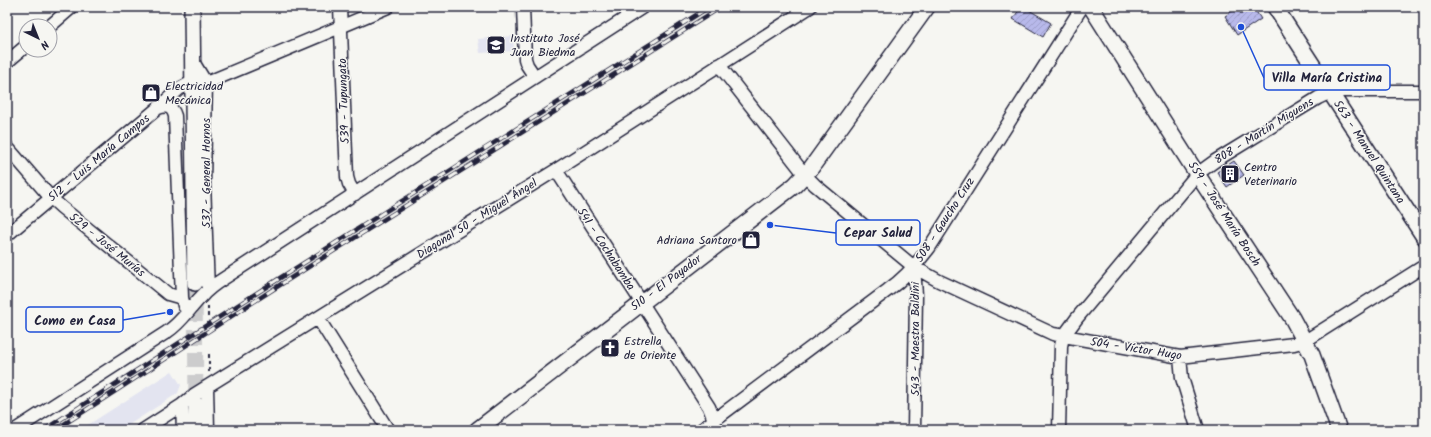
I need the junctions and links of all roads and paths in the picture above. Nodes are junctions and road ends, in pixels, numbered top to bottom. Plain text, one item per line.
1 (72, 7) edge
2 (192, 7) edge
3 (340, 7) edge
4 (388, 7) edge
5 (523, 7) edge
6 (643, 7) edge
7 (810, 7) edge
8 (927, 7) edge
9 (1082, 7) edge
10 (1091, 7) edge
11 (1275, 7) edge
12 (58, 19) edge
13 (341, 26) junction
14 (18, 53) edge
15 (7, 62) edge
16 (719, 66) junction
17 (535, 77) junction
18 (199, 82) junction
19 (1424, 91) edge
20 (1331, 92) junction
21 (158, 108) junction
22 (7, 147) edge
23 (556, 170) junction
24 (1198, 174) junction
25 (805, 175) junction
26 (355, 194) junction
27 (51, 198) junction
28 (7, 235) edge
29 (1424, 237) edge
30 (1424, 266) edge
31 (914, 267) junction
32 (201, 287) junction
33 (182, 298) junction
34 (641, 303) junction
35 (208, 304) dead end
36 (186, 315) junction
37 (208, 317) dead end
38 (318, 318) junction
39 (1063, 337) junction
40 (1305, 341) junction
41 (209, 353) dead end
42 (1180, 357) junction
43 (209, 367) dead end
44 (207, 387) junction
45 (189, 404) junction
46 (715, 425) edge
47 (15, 430) edge
48 (143, 430) edge
49 (182, 430) edge
50 (196, 430) edge
51 (208, 430) edge
52 (388, 430) edge
53 (477, 430) edge
54 (701, 430) edge
55 (914, 430) edge
56 (1059, 430) edge
57 (1198, 430) edge
58 (1339, 430) edge

1 - 12 street
2 - 18 street, 537 - General Hornos
3 - 13 street, 539 - Tupungato
4 - 13 street, 512 - Luis María Campos
5 - 17 street
6 - 17 street
7 - 16 street, Diagonal 50 - Miguel Ángel
8 - 25 street, 510 - El Payador
9 - 31 street, 508 - Gaucho Cruz
10 - 24 street, 559 - José María Bosch
11 - 20 street, 563 - Manuel Quintana
13 - 18 street, 512 - Luis María Campos
13 - 26 street, 539 - Tupungato
14 - 15 street
16 - 23 street, Diagonal 50 - Miguel Ángel
16 - 25 street, 543 - Maestra Baldini
17 - 26 street
18 - 21 street, 512 - Luis María Campos
18 - 32 street, 537 - General Hornos
18 - 32 street, 537 - General Hornos
19 - 20 street, 808 - Martín Miguens
20 - 24 street, 808 - Martín Miguens
20 - 29 street, 563 - Manuel Quintana
21 - 27 street, 512 - Luis María Campos
21 - 33 street
22 - 27 street, 529 - José Murías
23 - 34 street, 541 - Cochabamba
23 - 38 street, Diagonal 50 - Miguel Ángel
24 - 39 street, 808 - Martín Miguens
24 - 40 street, 559 - José María Bosch
25 - 31 street, 543 - Maestra Baldini
25 - 34 street, 510 - El Payador
26 - 32 street
27 - 28 street, 512 - Luis María Campos
27 - 33 street, 529 - José Murías
30 - 40 street, 504 - Víctor Hugo
31 - 39 street, 504 - Víctor Hugo
31 - 46 street, 508 - Gaucho Cruz
31 - 55 street, 543 - Maestra Baldini
32 - 36 street
33 - 36 street
34 - 46 street, 541 - Cochabamba
34 - 53 street, 510 - El Payador
35 - 37 path
36 - 47 street
38 - 44 street, Diagonal 50 - Miguel Ángel
38 - 52 street
39 - 42 street, 504 - Víctor Hugo
39 - 56 street
40 - 42 street, 504 - Víctor Hugo
40 - 58 street, 559 - José María Bosch
41 - 43 path
42 - 57 street
44 - 45 street, Diagonal 50 - Miguel Ángel
44 - 51 street
45 - 48 street, Diagonal 50 - Miguel Ángel
45 - 49 street
45 - 50 street
46 - 54 street, 508 - Gaucho Cruz

